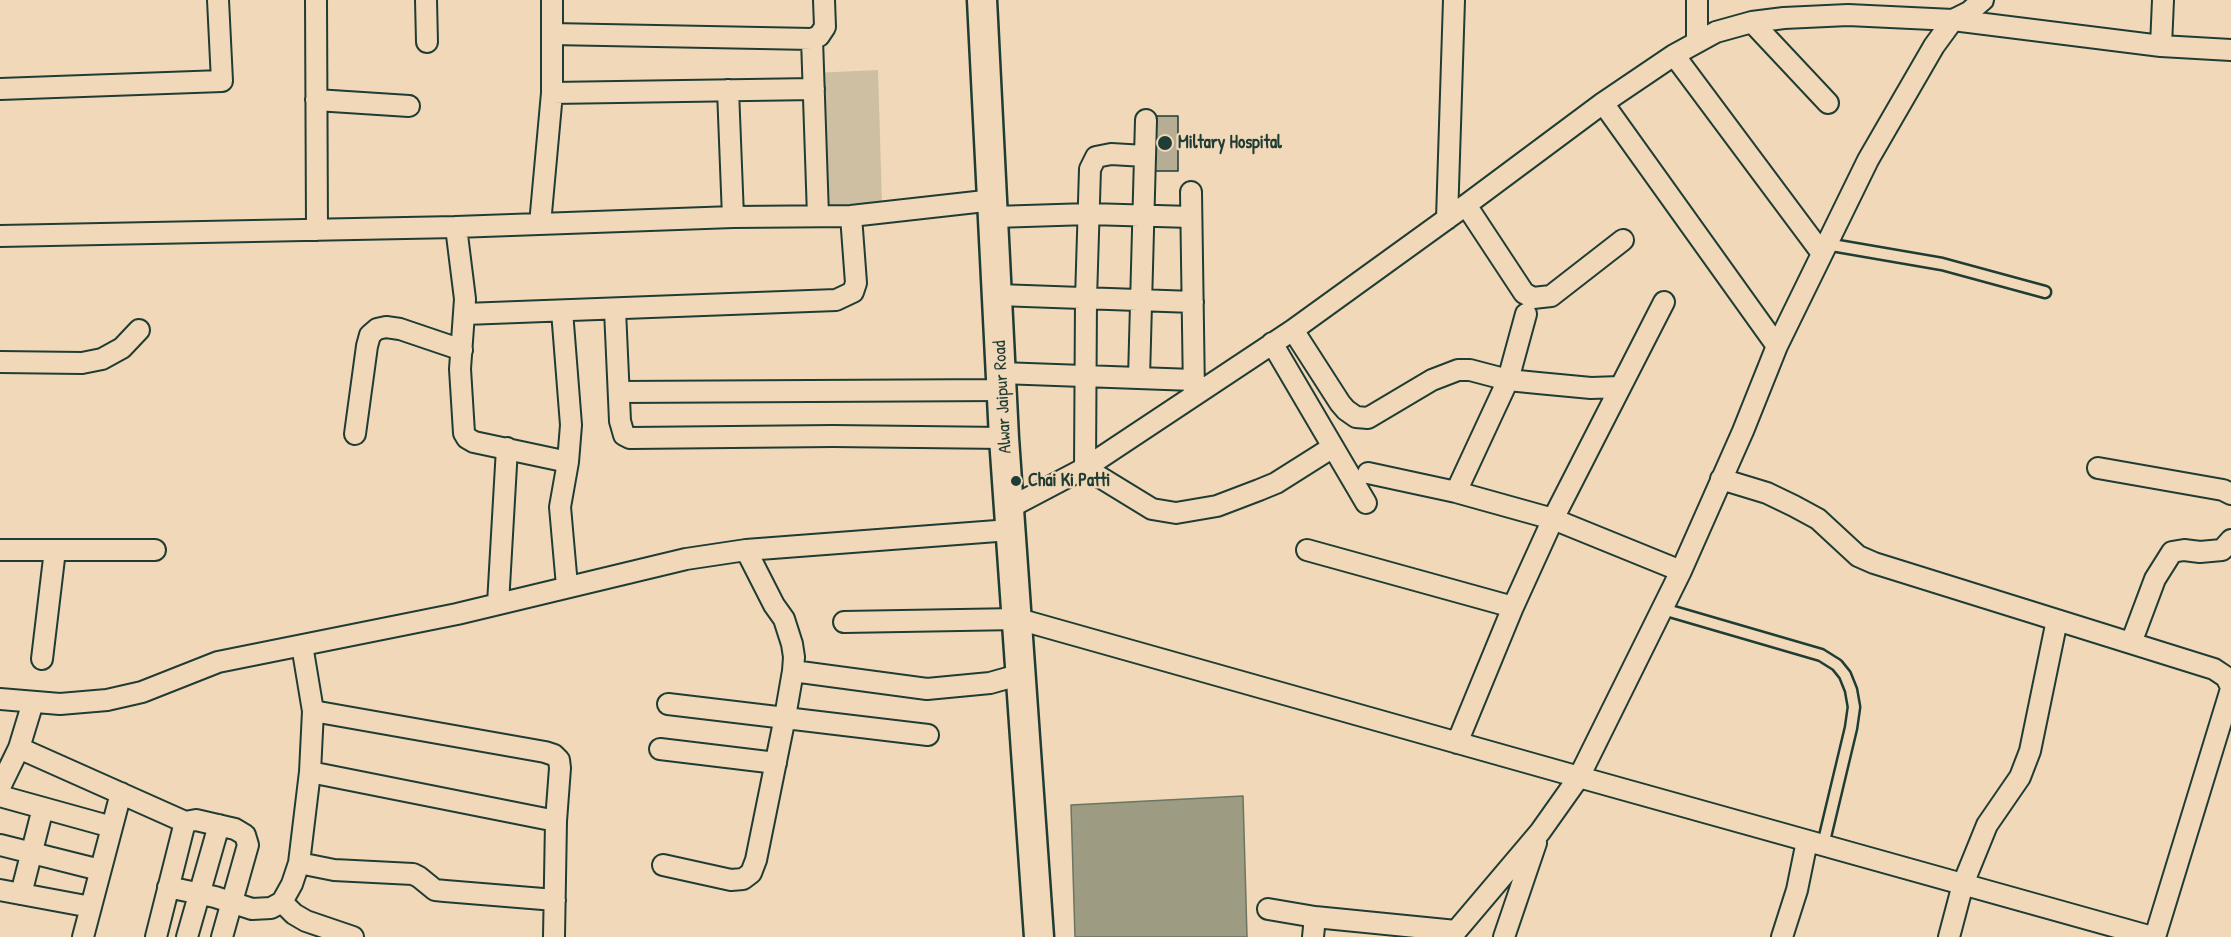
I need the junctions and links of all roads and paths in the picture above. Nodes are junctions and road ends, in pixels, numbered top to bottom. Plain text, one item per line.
1 (218, 0) edge
2 (316, 0) edge
3 (426, 0) edge
4 (552, 0) edge
5 (824, 0) edge
6 (982, 0) edge
7 (1454, 0) edge
8 (1697, 0) edge
9 (1983, 0) edge
10 (2163, 0) edge
11 (1953, 20) junction
12 (1752, 22) junction
13 (552, 34) junction
14 (812, 39) junction
15 (1697, 41) junction
16 (427, 42) dead end
17 (2161, 46) junction
18 (2231, 50) edge
19 (1674, 55) junction
20 (0, 88) edge
21 (814, 88) junction
22 (728, 90) junction
23 (552, 93) junction
24 (316, 100) junction
25 (1603, 103) junction
26 (1828, 103) dead end
27 (409, 106) dead end
28 (1146, 120) dead end
29 (1145, 156) junction
30 (1191, 192) dead end
31 (1466, 205) junction
32 (994, 209) junction
33 (1089, 214) junction
34 (1143, 215) junction
35 (818, 216) junction
36 (851, 216) junction
37 (1191, 216) junction
38 (733, 217) junction
39 (1447, 219) junction
40 (540, 224) junction
41 (456, 227) junction
42 (317, 230) junction
43 (0, 236) edge
44 (1623, 240) dead end
45 (1824, 248) junction
46 (2045, 292) dead end
47 (998, 295) junction
48 (1086, 299) junction
49 (1141, 301) junction
50 (1193, 302) junction
51 (1664, 302) dead end
52 (615, 310) junction
53 (562, 311) junction
54 (465, 314) junction
55 (1526, 314) dead end
56 (139, 330) dead end
57 (1293, 330) junction
58 (1272, 343) junction
59 (1777, 346) junction
60 (462, 350) junction
61 (0, 362) edge
62 (1086, 376) junction
63 (1139, 378) junction
64 (1508, 380) junction
65 (1002, 381) junction
66 (1194, 387) junction
67 (1620, 387) junction
68 (619, 392) junction
69 (355, 434) dead end
70 (1004, 438) junction
71 (1333, 447) junction
72 (507, 448) junction
73 (568, 462) junction
74 (1085, 468) junction
75 (2098, 468) dead end
76 (1368, 473) dead end
77 (1721, 479) junction
78 (1456, 492) junction
79 (2231, 494) edge
80 (1366, 503) dead end
81 (1010, 519) junction
82 (1552, 519) junction
83 (2231, 540) edge
84 (0, 550) edge
85 (56, 550) junction
86 (154, 550) dead end
87 (746, 550) junction
88 (1307, 550) dead end
89 (1681, 571) junction
90 (567, 586) junction
91 (498, 604) junction
92 (1513, 607) junction
93 (1663, 609) junction
94 (1018, 619) junction
95 (2057, 620) junction
96 (844, 622) dead end
97 (2131, 643) junction
98 (302, 645) junction
99 (42, 659) dead end
100 (794, 672) junction
101 (1022, 674) junction
102 (2231, 688) edge
103 (0, 699) edge
104 (33, 702) junction
105 (668, 704) dead end
106 (313, 711) junction
107 (785, 717) junction
108 (928, 735) dead end
109 (1457, 743) junction
110 (19, 748) junction
111 (660, 748) dead end
112 (776, 763) junction
113 (310, 772) junction
114 (1579, 777) junction
115 (0, 787) edge
116 (121, 793) junction
117 (0, 796) edge
118 (43, 808) junction
119 (556, 821) junction
120 (185, 822) junction
121 (219, 825) junction
122 (112, 827) junction
123 (1540, 832) junction
124 (1815, 843) junction
125 (0, 845) edge
126 (32, 853) junction
127 (299, 863) junction
128 (663, 865) dead end
129 (100, 870) junction
130 (1963, 884) junction
131 (168, 887) junction
132 (0, 890) edge
133 (21, 894) junction
134 (199, 894) junction
135 (555, 900) junction
136 (282, 902) junction
137 (231, 903) junction
138 (91, 907) junction
139 (1268, 909) dead end
140 (1315, 916) junction
141 (1454, 934) edge
142 (1508, 936) edge
143 (83, 937) edge
144 (156, 937) edge
145 (187, 937) edge
146 (222, 937) edge
147 (353, 937) edge
148 (554, 937) edge
149 (1038, 937) edge
150 (1313, 937) edge
151 (1782, 937) edge
152 (1949, 937) edge
153 (2154, 937) edge

1 - 20 street
2 - 24 street
3 - 16 street
4 - 13 street
5 - 14 street
6 - 32 main road, Alwar Jaipur Road
7 - 39 street
8 - 15 street
9 - 11 street
10 - 17 street
11 - 12 street
11 - 17 street
11 - 45 street
12 - 15 street
12 - 26 street
13 - 14 street
13 - 23 street
14 - 21 street
15 - 19 street
17 - 18 street
19 - 25 street
19 - 45 street
21 - 22 street
21 - 35 street
22 - 23 street
22 - 38 street
23 - 40 street
24 - 27 street
24 - 42 street
25 - 31 street
25 - 59 street
28 - 29 street
29 - 33 street
29 - 34 street
30 - 37 street
31 - 39 street
31 - 44 street
32 - 33 street
32 - 36 street
32 - 47 main road, Alwar Jaipur Road
33 - 34 street
33 - 48 street
34 - 37 street
34 - 49 street
35 - 36 street
35 - 38 street
36 - 52 street
37 - 50 street
38 - 40 street
39 - 57 street
40 - 41 street
41 - 42 street
41 - 54 street
42 - 43 street
45 - 46 lane
45 - 59 street
47 - 48 street
47 - 65 main road, Alwar Jaipur Road
48 - 49 street
48 - 62 street
49 - 50 street
49 - 63 street
50 - 66 street
51 - 67 street
52 - 53 street
52 - 68 street
53 - 54 street
53 - 73 street
54 - 60 street
55 - 64 street
56 - 61 street
57 - 58 street
57 - 64 street
58 - 66 street
58 - 71 street
59 - 77 street
60 - 69 street
60 - 72 street
62 - 63 street
62 - 65 street
62 - 74 street
63 - 66 street
64 - 67 street
64 - 78 street
65 - 68 street
65 - 70 main road, Alwar Jaipur Road
66 - 74 street
67 - 82 street
68 - 70 street
70 - 81 main road, Alwar Jaipur Road
71 - 74 street
71 - 80 street
72 - 73 street
72 - 91 street
73 - 90 street
74 - 81 street
75 - 79 street
76 - 78 street
77 - 89 street
77 - 95 street
78 - 82 street
81 - 87 street
81 - 94 main road, Alwar Jaipur Road
82 - 89 street
82 - 92 street
83 - 97 street
84 - 85 street
85 - 86 street
85 - 99 street
87 - 90 street
87 - 100 street
88 - 92 street
89 - 93 street
90 - 91 street
91 - 98 street
92 - 109 street
93 - 114 street
93 - 124 lane
94 - 96 street
94 - 101 main road, Alwar Jaipur Road
94 - 109 street
95 - 97 street
95 - 130 street
97 - 102 street
98 - 104 street
98 - 106 street
100 - 101 street
100 - 107 street
101 - 149 main road, Alwar Jaipur Road
102 - 153 street
103 - 104 street
104 - 110 street
105 - 107 street
106 - 113 street
106 - 119 street
107 - 108 street
107 - 112 street
109 - 114 street
110 - 115 street
110 - 116 street
111 - 112 street
112 - 128 street
113 - 119 street
113 - 127 street
114 - 123 street
114 - 124 street
116 - 120 street
116 - 122 street
117 - 118 street
118 - 122 street
118 - 126 street
119 - 135 street
120 - 121 street
120 - 131 street
121 - 134 street
121 - 137 street
122 - 129 street
123 - 141 street
123 - 142 street
124 - 130 street
124 - 151 street
125 - 126 street
126 - 129 street
126 - 133 street
127 - 135 street
127 - 136 street
129 - 138 street
130 - 152 street
130 - 153 street
131 - 134 street
131 - 144 street
132 - 133 street
133 - 138 street
134 - 137 street
134 - 145 street
135 - 148 street
136 - 137 street
136 - 147 street
137 - 146 street
138 - 143 street
139 - 140 street
140 - 141 street
140 - 150 street

